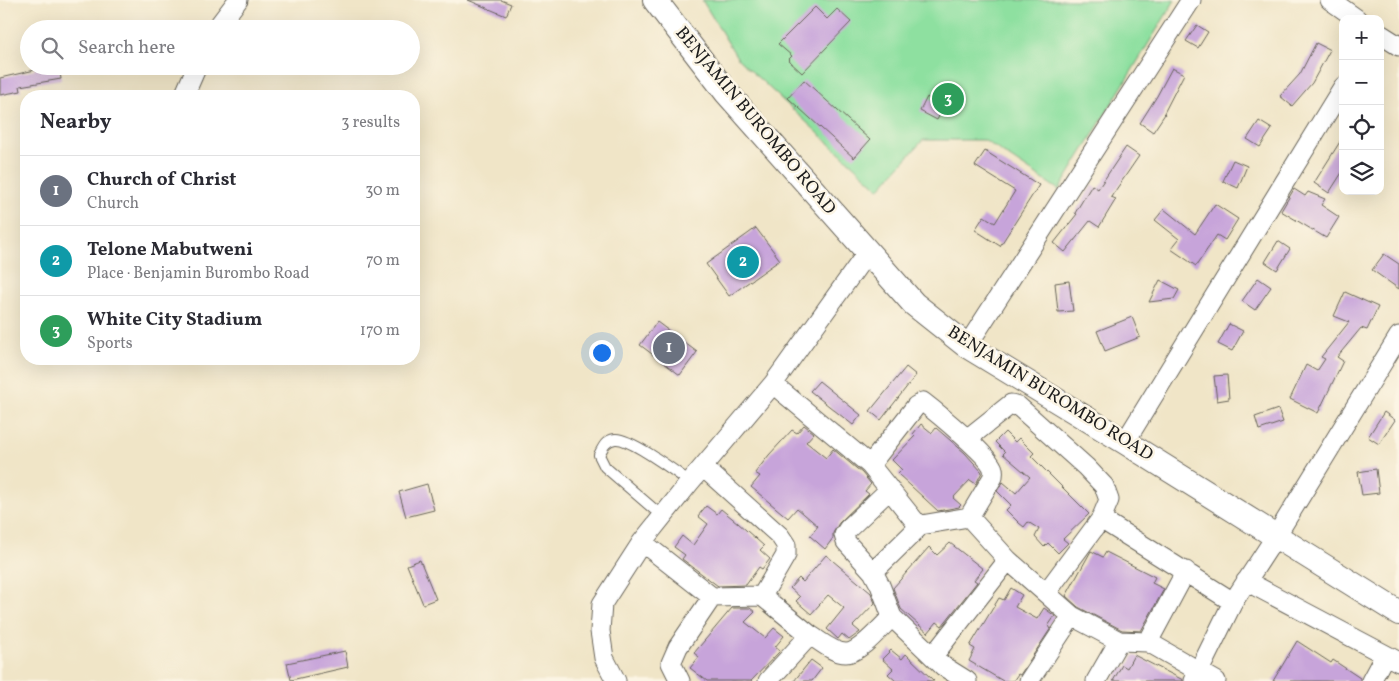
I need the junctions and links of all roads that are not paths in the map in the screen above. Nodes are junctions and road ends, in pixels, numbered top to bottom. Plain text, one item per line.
1 (238, 0) edge
2 (655, 0) edge
3 (1192, 0) edge
4 (1330, 0) edge
5 (1352, 15) edge
6 (223, 20) edge
7 (1384, 37) edge
8 (1399, 46) edge
9 (193, 75) edge
10 (187, 90) edge
11 (1339, 94) edge
12 (867, 253) junction
13 (1399, 336) edge
14 (967, 346) junction
15 (773, 384) junction
16 (967, 439) junction
17 (1125, 442) junction
18 (870, 465) junction
19 (703, 467) junction
20 (690, 482) junction
21 (890, 489) junction
22 (663, 517) junction
23 (969, 517) junction
24 (1101, 518) junction
25 (920, 525) junction
26 (1276, 536) junction
27 (642, 542) junction
28 (1008, 560) junction
29 (1186, 571) junction
30 (873, 572) junction
31 (1246, 581) junction
32 (1046, 593) junction
33 (762, 596) junction
34 (712, 597) junction
35 (1233, 602) junction
36 (1399, 614) edge
37 (1072, 616) junction
38 (892, 617) junction
39 (810, 635) junction
40 (1119, 640) junction
41 (1148, 642) junction
42 (933, 656) junction
43 (1392, 658) edge
44 (1197, 676) edge
45 (616, 681) edge
46 (680, 681) edge
47 (768, 681) edge
48 (967, 681) edge
49 (1029, 681) edge
50 (1096, 681) edge
51 (1216, 681) edge
52 (1371, 681) edge

1 - 6 street
2 - 12 street, BENJAMIN BUROMBO ROAD
3 - 14 street
4 - 5 street
7 - 8 street
9 - 10 street
11 - 17 street
12 - 14 street, BENJAMIN BUROMBO ROAD
12 - 15 street
13 - 26 street
14 - 17 street, BENJAMIN BUROMBO ROAD
15 - 18 street
15 - 19 street
16 - 18 street
16 - 23 street
16 - 24 street
17 - 26 street, BENJAMIN BUROMBO ROAD
18 - 21 street
19 - 20 street
19 - 33 street
20 - 22 street
20 - 22 lane
21 - 25 street
21 - 30 street
22 - 27 street
23 - 25 street
23 - 28 street
24 - 29 street
24 - 32 street
25 - 30 street
26 - 31 street
26 - 36 street, BENJAMIN BUROMBO ROAD
27 - 34 street
27 - 45 street
28 - 32 street
28 - 42 street
29 - 35 street
29 - 41 street
30 - 38 street
31 - 35 street
31 - 43 street
32 - 37 street
33 - 34 street
33 - 39 street
34 - 46 street
35 - 44 street
37 - 40 street
37 - 49 street
38 - 39 street
38 - 42 street
39 - 47 street
40 - 41 street
40 - 50 street
41 - 44 street
42 - 48 street
43 - 52 street
44 - 51 street

